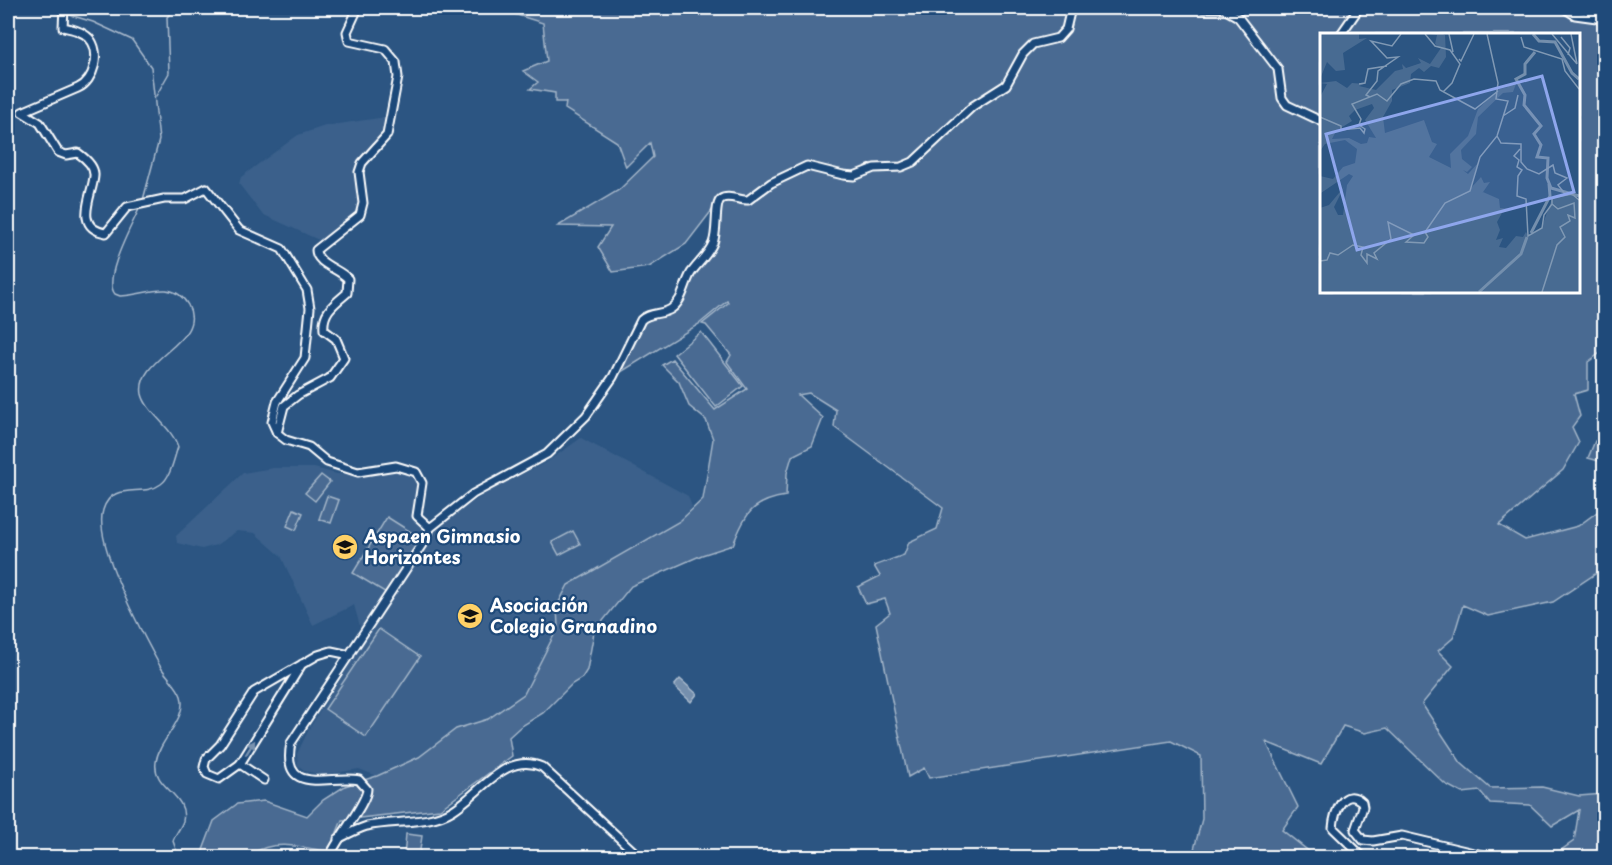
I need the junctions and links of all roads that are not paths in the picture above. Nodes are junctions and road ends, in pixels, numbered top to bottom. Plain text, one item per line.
1 (64, 8) edge
2 (358, 8) edge
3 (1071, 8) edge
4 (1203, 8) edge
5 (1359, 8) edge
6 (1564, 8) edge
7 (1605, 19) edge
8 (1342, 33) edge
9 (1320, 121) edge
10 (277, 433) junction
11 (430, 528) junction
12 (350, 655) junction
13 (302, 664) junction
14 (240, 764) junction
15 (264, 780) dead end
16 (336, 841) junction
17 (329, 858) edge
18 (641, 858) edge
19 (1364, 858) edge
20 (1495, 858) edge

1 - 10 street
2 - 10 street
3 - 11 street
4 - 9 street
5 - 8 street
6 - 7 street
10 - 11 street
11 - 12 street
12 - 13 street
12 - 16 street
14 -> 13 street
13 - 14 street
14 - 15 street
16 - 17 street
16 - 18 street
19 - 20 street

